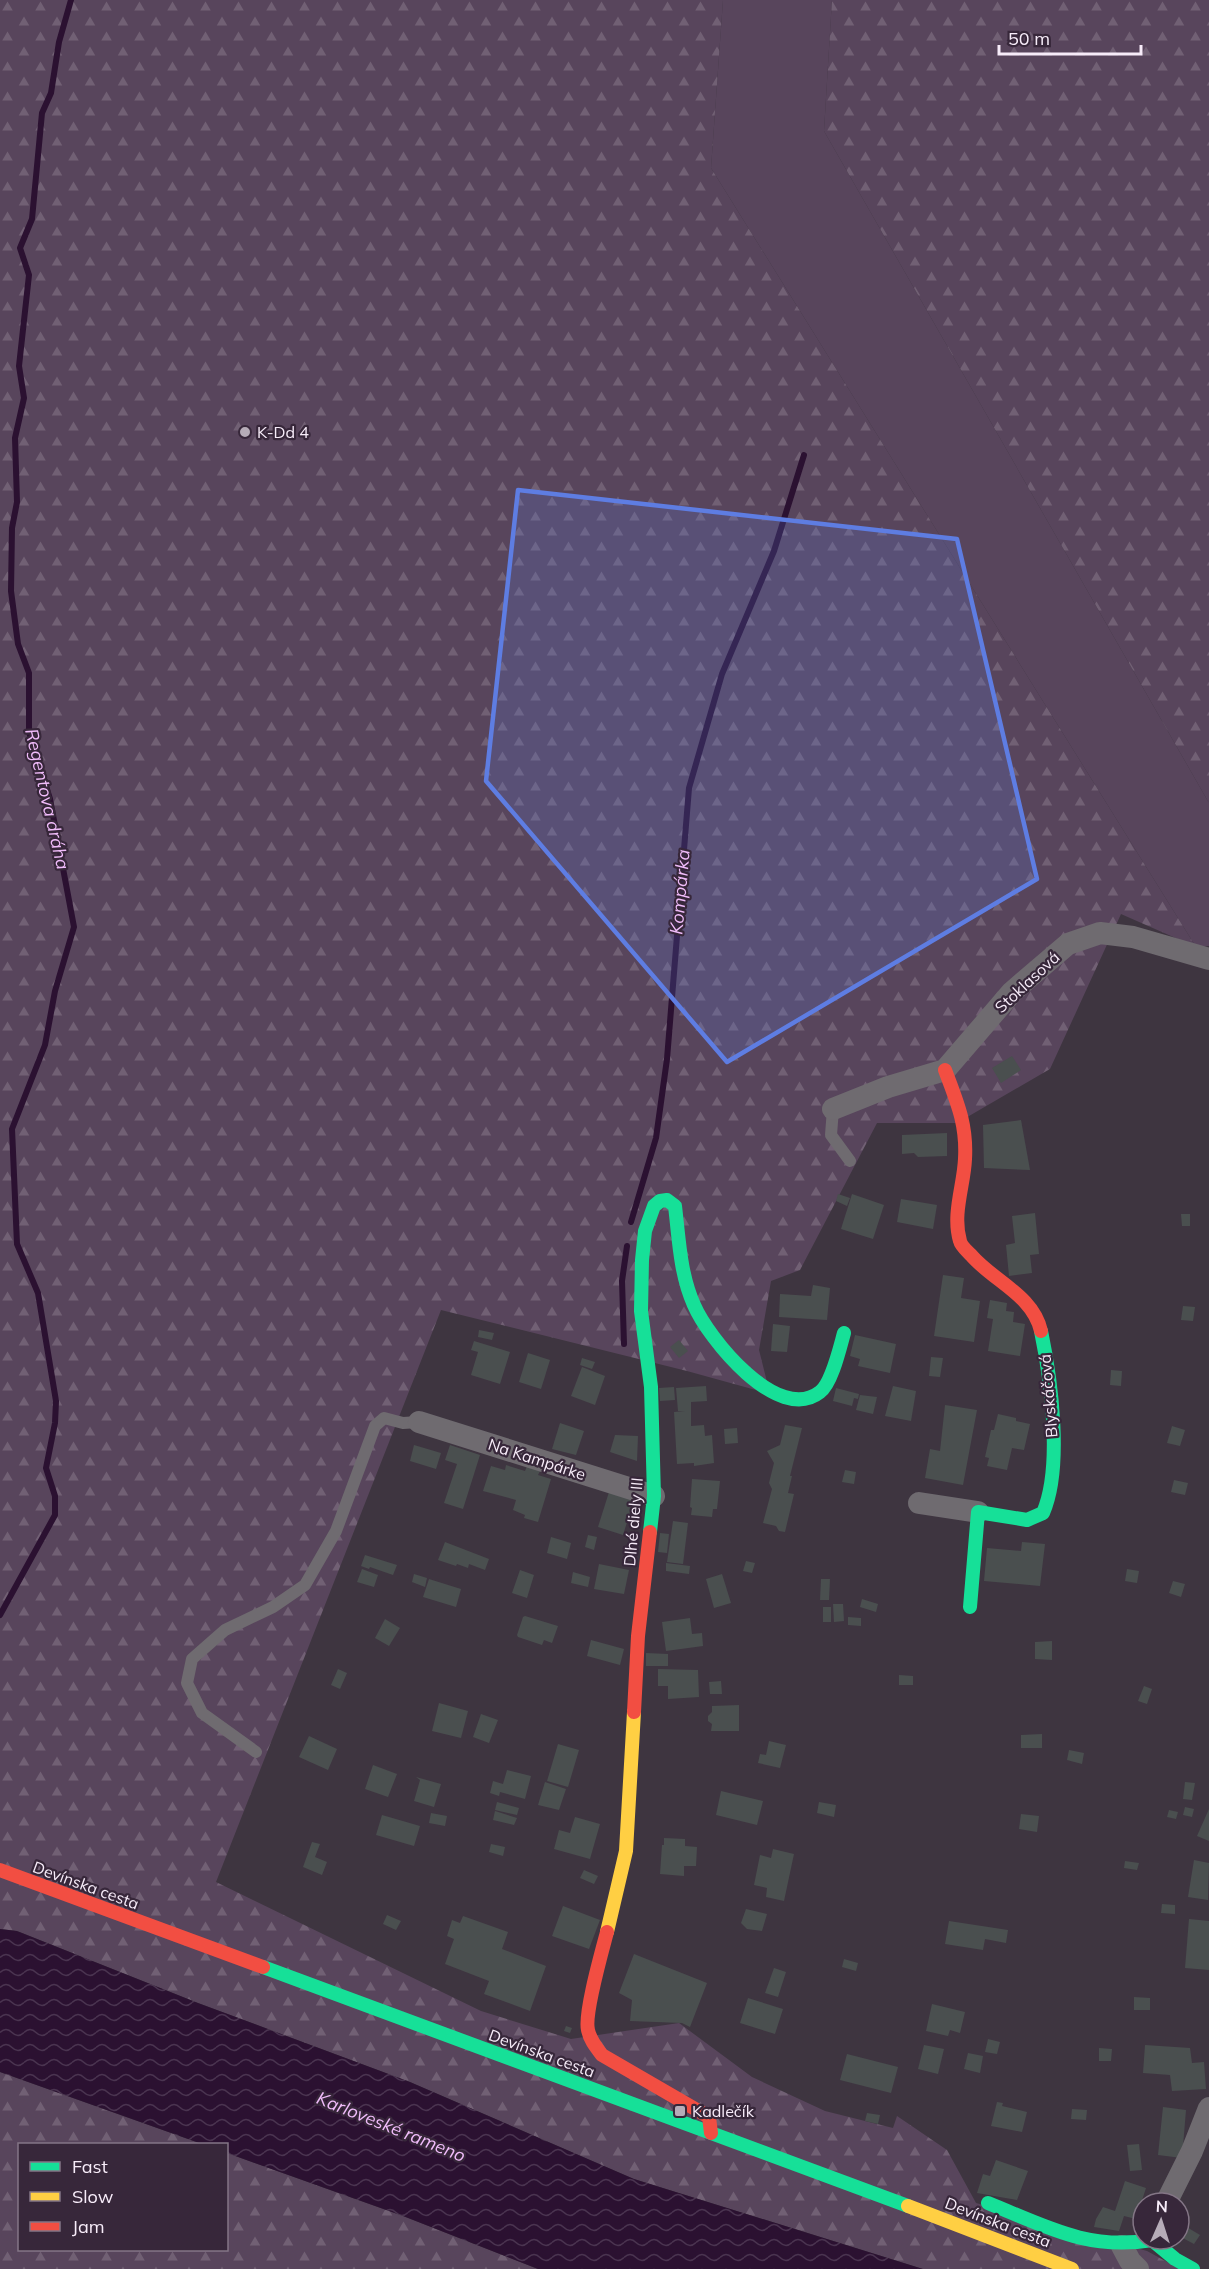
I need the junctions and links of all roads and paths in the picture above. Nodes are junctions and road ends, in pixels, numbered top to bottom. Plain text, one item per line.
1 (1209, 959) edge
2 (945, 1070) junction
3 (833, 1109) joint
4 (850, 1161) dead end
5 (844, 1333) dead end
6 (419, 1422) joint
7 (654, 1496) junction
8 (919, 1503) dead end
9 (978, 1512) junction
10 (970, 1607) dead end
11 (256, 1752) dead end
12 (0, 1870) edge
13 (1209, 2108) edge
14 (711, 2133) junction
15 (1172, 2191) edge
16 (988, 2202) dead end
17 (1131, 2244) edge
18 (1122, 2246) junction
19 (1166, 2251) edge
20 (1072, 2269) edge
21 (1138, 2269) edge
22 (1193, 2269) edge

1 - 2 street, Stoklasová
2 - 3 street
2 - 9 street, Blyskáčová
3 - 4 lane
5 - 7 street, Dlhé diely III
6 - 7 street, Na Kampárke
6 - 11 lane
7 - 14 street, Dlhé diely III
8 - 9 street, Blyskáčová
9 - 10 street
12 - 14 street, Devínska cesta
13 - 15 street
14 - 20 street, Devínska cesta
16 - 18 street
17 - 18 street
18 - 21 street
19 - 22 street

